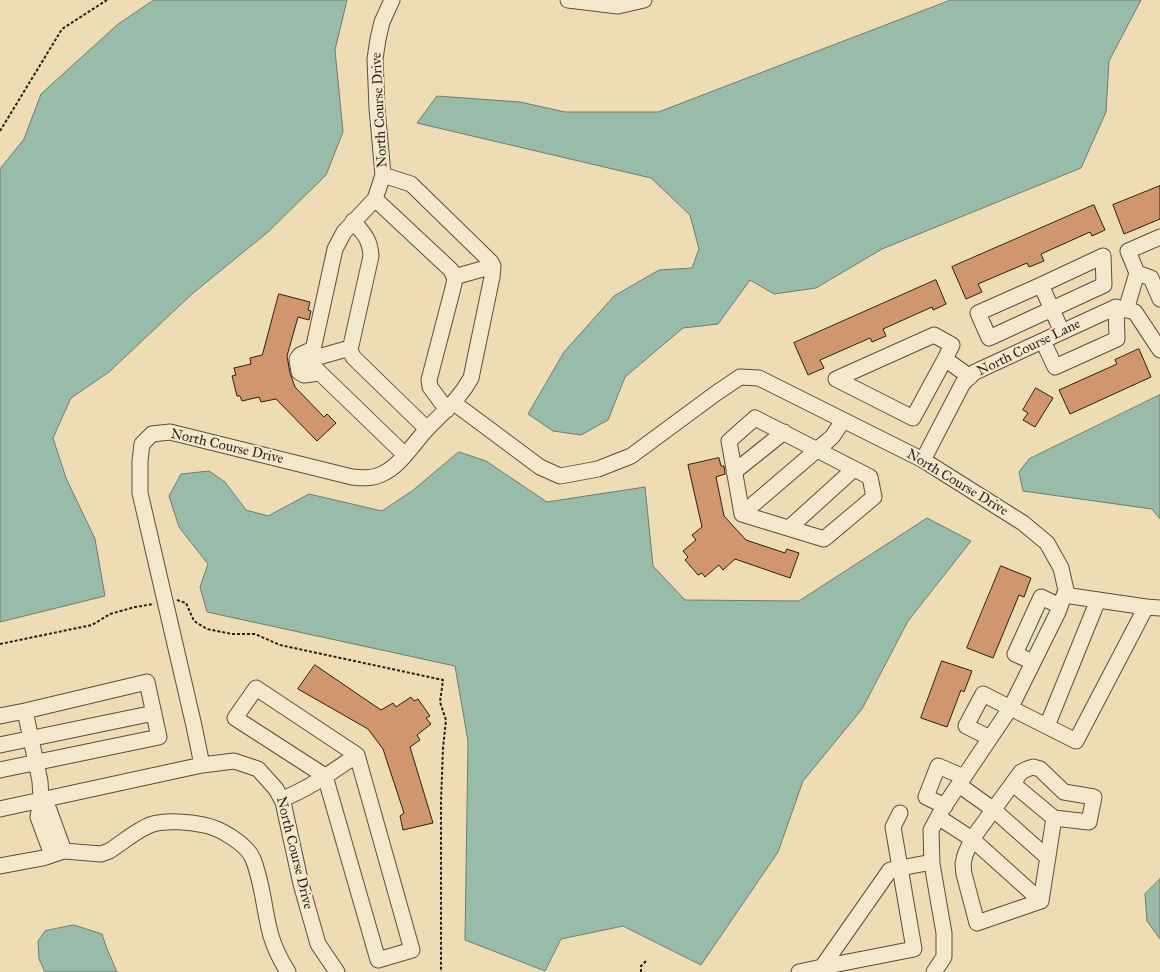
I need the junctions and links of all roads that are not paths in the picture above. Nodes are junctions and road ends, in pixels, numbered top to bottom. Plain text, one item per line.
1 (392, 0) edge
2 (568, 0) edge
3 (644, 0) edge
4 (383, 175) junction
5 (375, 199) junction
6 (353, 221) junction
7 (1160, 238) edge
8 (493, 266) junction
9 (1137, 273) junction
10 (454, 277) junction
11 (1041, 285) junction
12 (1160, 299) edge
13 (1121, 308) junction
14 (1051, 309) junction
15 (1062, 332) junction
16 (1043, 341) junction
17 (1158, 343) edge
18 (350, 348) junction
19 (312, 354) junction
20 (945, 359) junction
21 (970, 377) junction
22 (451, 406) junction
23 (843, 421) junction
24 (427, 429) junction
25 (784, 432) junction
26 (817, 449) junction
27 (405, 455) junction
28 (923, 460) junction
29 (854, 469) junction
30 (734, 472) junction
31 (742, 514) junction
32 (789, 528) junction
33 (1062, 600) junction
34 (1098, 600) junction
35 (1153, 608) edge
36 (1033, 662) junction
37 (1011, 707) junction
38 (25, 711) junction
39 (154, 713) junction
40 (0, 716) edge
41 (1047, 726) junction
42 (31, 738) junction
43 (990, 738) junction
44 (0, 745) edge
45 (357, 755) junction
46 (36, 763) junction
47 (202, 765) junction
48 (0, 770) edge
49 (324, 776) junction
50 (962, 781) junction
51 (1013, 784) junction
52 (282, 799) junction
53 (41, 800) junction
54 (0, 809) edge
55 (994, 810) junction
56 (942, 812) junction
57 (900, 814) dead end
58 (1054, 818) junction
59 (972, 839) junction
60 (58, 853) junction
61 (1048, 858) junction
62 (932, 862) junction
63 (0, 866) edge
64 (900, 868) junction
65 (1041, 901) junction
66 (822, 967) junction
67 (288, 972) edge
68 (337, 972) edge
69 (799, 972) edge
70 (934, 972) edge

1 - 4 street, North Course Drive
2 - 3 street
4 - 5 street, North Course Drive
4 - 8 street, North Course Drive
5 - 6 street
5 - 10 street
6 - 18 street
6 - 19 street
7 - 9 street
8 - 10 street
8 - 22 street, North Course Drive
9 - 12 street
9 - 13 street
10 - 22 street, North Course Drive
11 - 14 street
11 - 14 street
11 - 14 street
13 - 15 street, North Course Lane
13 - 16 street
13 - 17 street
14 - 15 street
15 - 16 street, North Course Lane
16 - 21 street, North Course Lane
18 - 19 street
18 - 24 street
19 - 27 street
20 - 20 street
20 - 21 street
21 - 28 street, North Course Lane
22 - 23 street, North Course Drive
22 - 24 street, North Course Drive
23 - 26 street
23 - 28 street, North Course Drive
24 - 27 street, North Course Drive
25 - 26 street
25 - 30 street
25 - 30 street
26 - 29 street
26 - 31 street
27 - 47 street, North Course Drive
28 - 33 street, North Course Drive
29 - 32 street
29 - 32 street
30 - 31 street
31 - 32 street
33 - 34 street
33 - 36 street, North Course Drive
33 - 36 street
34 - 35 street
34 - 41 street
35 - 41 street
36 - 37 street, North Course Drive
37 - 41 street
37 - 43 street, North Course Drive
37 - 43 street
38 - 39 street
38 - 40 street
38 - 42 street
39 - 42 street
39 - 46 street
42 - 44 street
42 - 46 street
43 - 50 street, North Course Drive
45 - 49 street
45 - 49 street
45 - 49 street
46 - 48 street
46 - 53 street
47 - 52 street, North Course Drive
47 - 53 street, North Course Drive
49 - 52 street
50 - 55 street
50 - 56 street, North Course Drive
50 - 56 street
51 - 55 street
51 - 58 street
51 - 58 street
52 - 68 street, North Course Drive
53 - 54 street, North Course Drive
53 - 60 street
55 - 59 street
55 - 61 street
56 - 59 street
56 - 62 street, North Course Drive
57 - 64 street
58 - 61 street
59 - 65 street
59 - 65 street
60 - 63 street
60 - 67 street
61 - 65 street
62 - 64 street
62 - 70 street, North Course Drive
64 - 66 street
64 - 66 street
66 - 69 street

